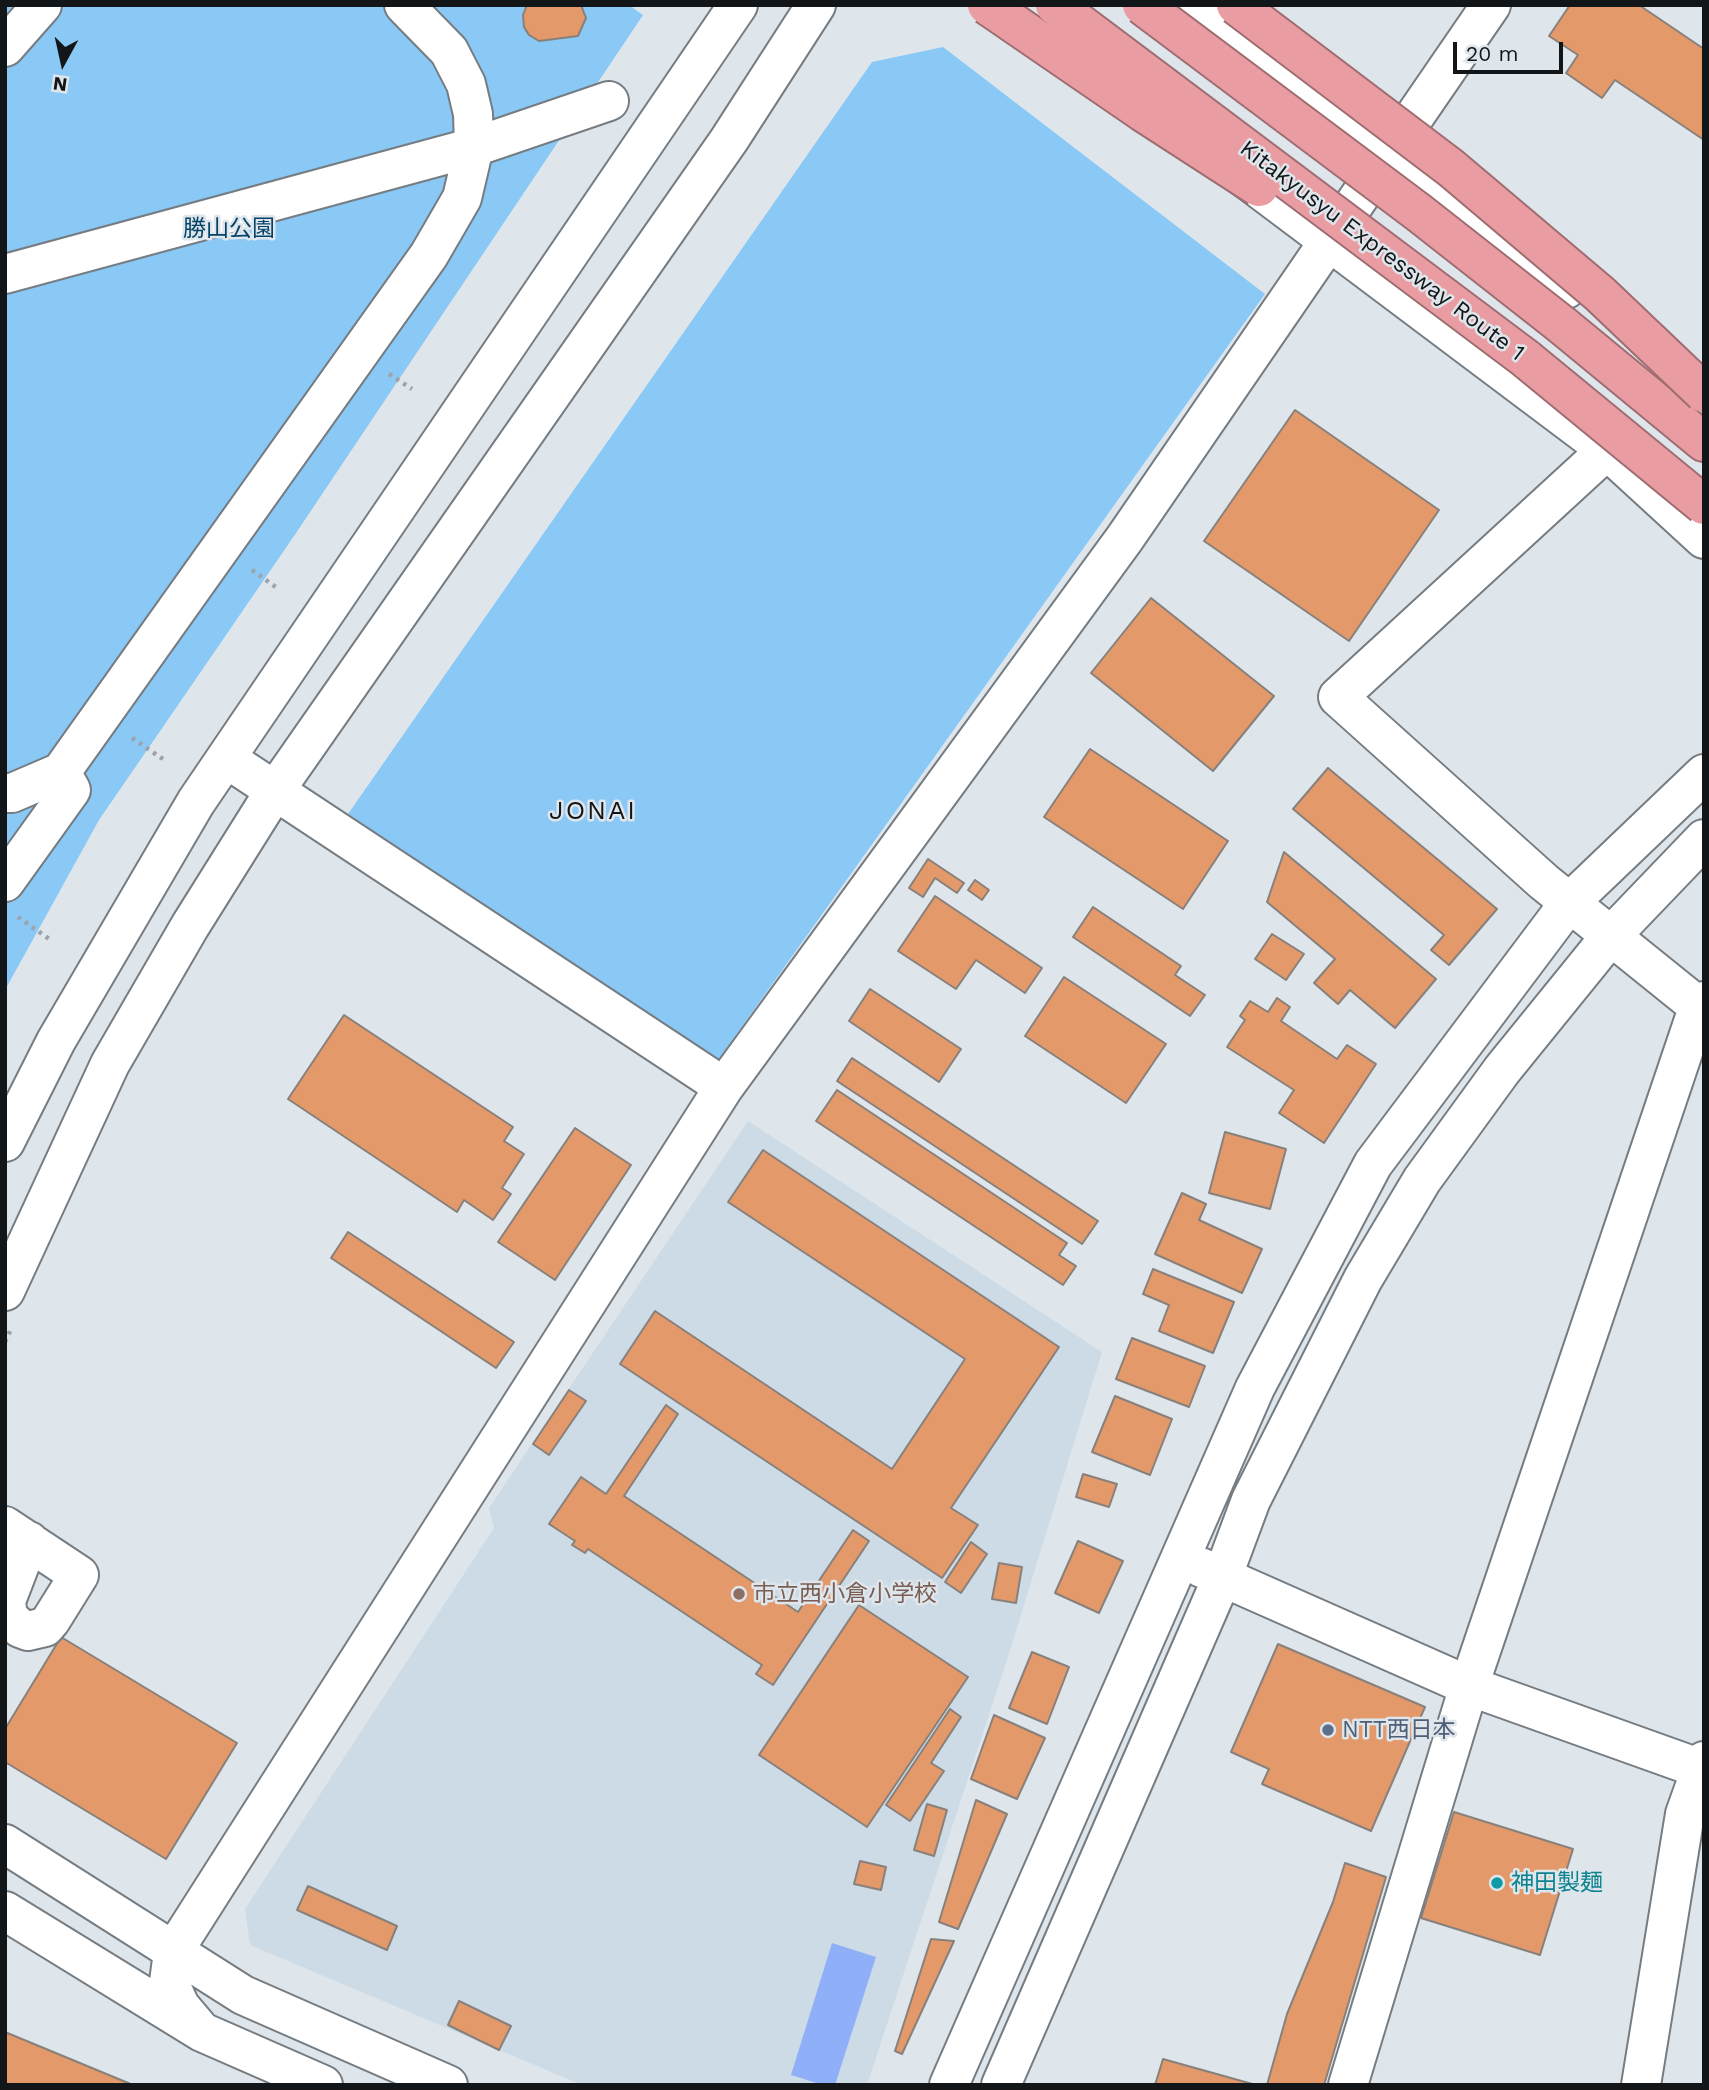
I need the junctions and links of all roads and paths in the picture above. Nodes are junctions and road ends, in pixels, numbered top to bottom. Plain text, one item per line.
1 (42, 5) edge
2 (404, 5) edge
3 (738, 5) edge
4 (816, 5) edge
5 (987, 5) edge
6 (1013, 5) edge
7 (1055, 5) edge
8 (1142, 5) edge
9 (1195, 5) edge
10 (1236, 5) edge
11 (1491, 5) edge
12 (5, 47) edge
13 (609, 101) dead end
14 (474, 147) junction
15 (1392, 149) junction
16 (1328, 240) junction
17 (5, 274) edge
18 (1525, 358) junction
19 (1701, 390) edge
20 (1704, 442) edge
21 (1607, 450) junction
22 (1704, 505) edge
23 (1704, 539) edge
24 (227, 759) junction
25 (61, 772) junction
26 (1704, 774) edge
27 (274, 792) junction
28 (5, 793) edge
29 (1704, 839) edge
30 (10, 898) edge
31 (1569, 904) junction
32 (1609, 938) junction
33 (52, 941) dead end
34 (1702, 1007) edge
35 (724, 1087) junction
36 (5, 1142) edge
37 (5, 1291) edge
38 (17, 1534) edge
39 (1179, 1556) junction
40 (1222, 1578) junction
41 (1469, 1686) junction
42 (1703, 1767) edge
43 (5, 1844) edge
44 (5, 1911) edge
45 (173, 1952) junction
46 (202, 2032) junction
47 (323, 2085) edge
48 (448, 2085) edge
49 (949, 2085) edge
50 (1001, 2085) edge
51 (1349, 2085) edge
52 (1641, 2085) edge

1 - 12 street
2 - 14 street
3 - 24 street
4 - 27 street
5 - 18 highway, bridge
6 - 16 street
7 - 18 highway, Kitakyusyu Expressway Route 1, bridge
8 - 20 highway, bridge
9 - 15 street
10 - 19 highway, bridge
11 - 15 street
13 - 14 street
14 - 17 street
14 - 25 street
15 - 16 street
15 - 19 street
16 - 21 street
16 - 35 street
18 - 22 highway, Kitakyusyu Expressway Route 1, bridge
21 - 23 street
21 - 31 street
24 - 27 street
24 - 36 street
25 - 28 street
25 - 30 street
26 - 31 street
27 - 35 street
27 - 37 street
29 - 32 street
30 - 33 path
31 - 32 street
31 - 39 street
32 - 34 street
32 - 40 street
34 - 41 street
35 - 45 street
38 - 38 street
39 - 40 street
39 - 49 street
40 - 41 street
40 - 50 street
41 - 42 street
41 - 51 street
42 - 52 street
43 - 45 street
44 - 46 street
45 - 46 street
45 - 48 street
46 - 47 street

